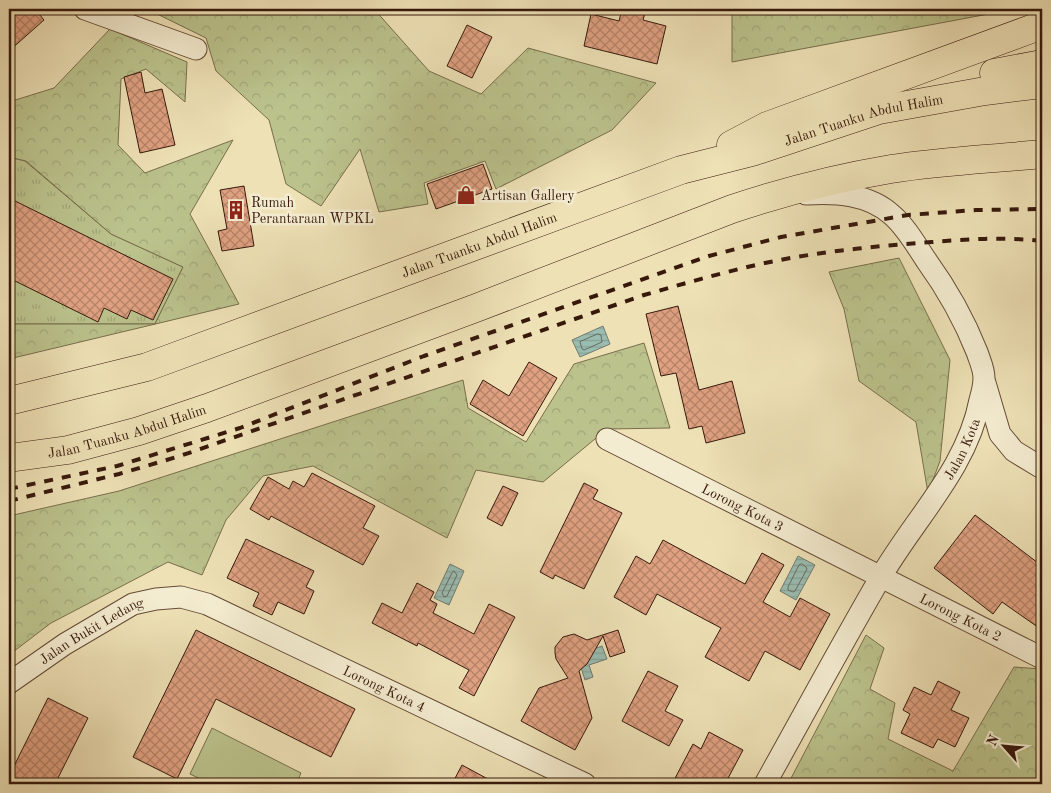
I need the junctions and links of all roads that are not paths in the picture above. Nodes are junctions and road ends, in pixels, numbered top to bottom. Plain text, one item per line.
1 (85, 9) edge
2 (1042, 25) edge
3 (196, 48) dead end
4 (1042, 64) edge
5 (1042, 84) edge
6 (879, 110) junction
7 (1042, 154) edge
8 (681, 170) junction
9 (772, 196) junction
10 (984, 380) junction
11 (9, 400) edge
12 (607, 439) dead end
13 (9, 458) edge
14 (1042, 468) edge
15 (880, 577) junction
16 (180, 597) joint
17 (1042, 658) edge
18 (9, 683) edge
19 (585, 784) edge
20 (764, 784) edge

1 - 3 street
2 - 8 main road
4 - 6 main road
5 - 6 main road, Jalan Tuanku Abdul Halim
6 - 8 main road, Jalan Tuanku Abdul Halim
7 - 9 main road, Jalan Tuanku Abdul Halim
8 - 11 main road, Jalan Tuanku Abdul Halim
9 - 10 street, Jalan Kota
9 - 13 main road, Jalan Tuanku Abdul Halim
10 - 14 street
10 - 15 street, Jalan Kota
12 - 15 street, Lorong Kota 3
15 - 17 street, Lorong Kota 2
15 - 20 street, Jalan Kota
16 - 18 street, Jalan Bukit Ledang
16 - 19 street, Lorong Kota 4

